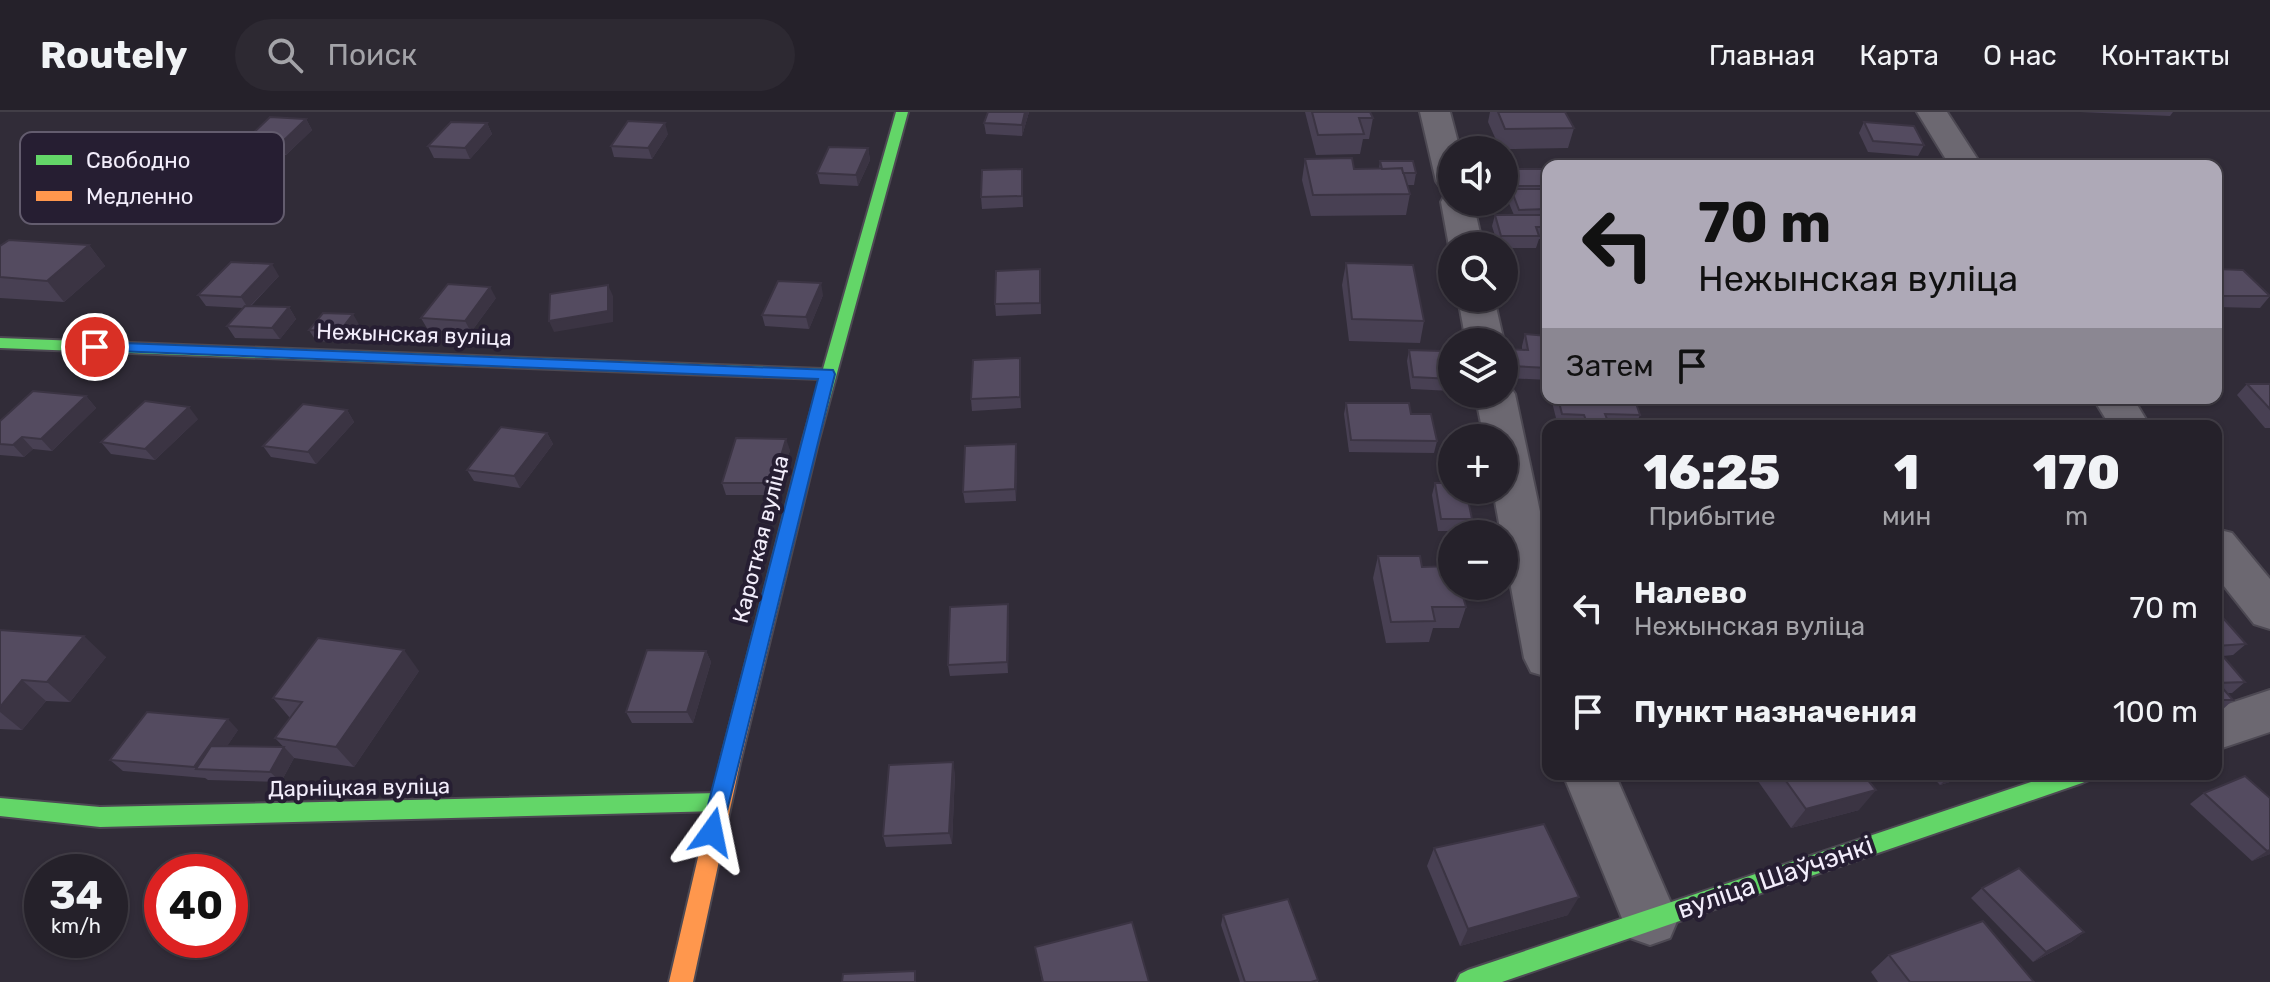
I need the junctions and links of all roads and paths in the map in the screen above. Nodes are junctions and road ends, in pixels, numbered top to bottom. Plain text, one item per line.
1 (902, 112) edge
2 (1435, 112) edge
3 (1932, 112) edge
4 (1441, 136) edge
5 (1962, 160) edge
6 (0, 343) edge
7 (827, 374) junction
8 (1517, 504) edge
9 (2222, 552) edge
10 (2270, 611) edge
11 (1542, 628) edge
12 (2270, 711) edge
13 (2222, 727) edge
14 (1592, 780) edge
15 (2064, 780) edge
16 (719, 802) junction
17 (0, 807) edge
18 (1650, 919) junction
19 (681, 982) edge
20 (1468, 982) edge

1 - 7 street, Кароткая вуліца
2 - 4 street
3 - 5 street
6 - 7 street, Нежынская вуліца
7 - 16 street, Кароткая вуліца
8 - 11 street
9 - 10 street
12 - 13 street
14 - 18 street
15 - 18 street, вуліца Шаўчэнкі
16 - 17 street, Дарніцкая вуліца
16 - 19 street, Кароткая вуліца
18 - 20 street, вуліца Шаўчэнкі

